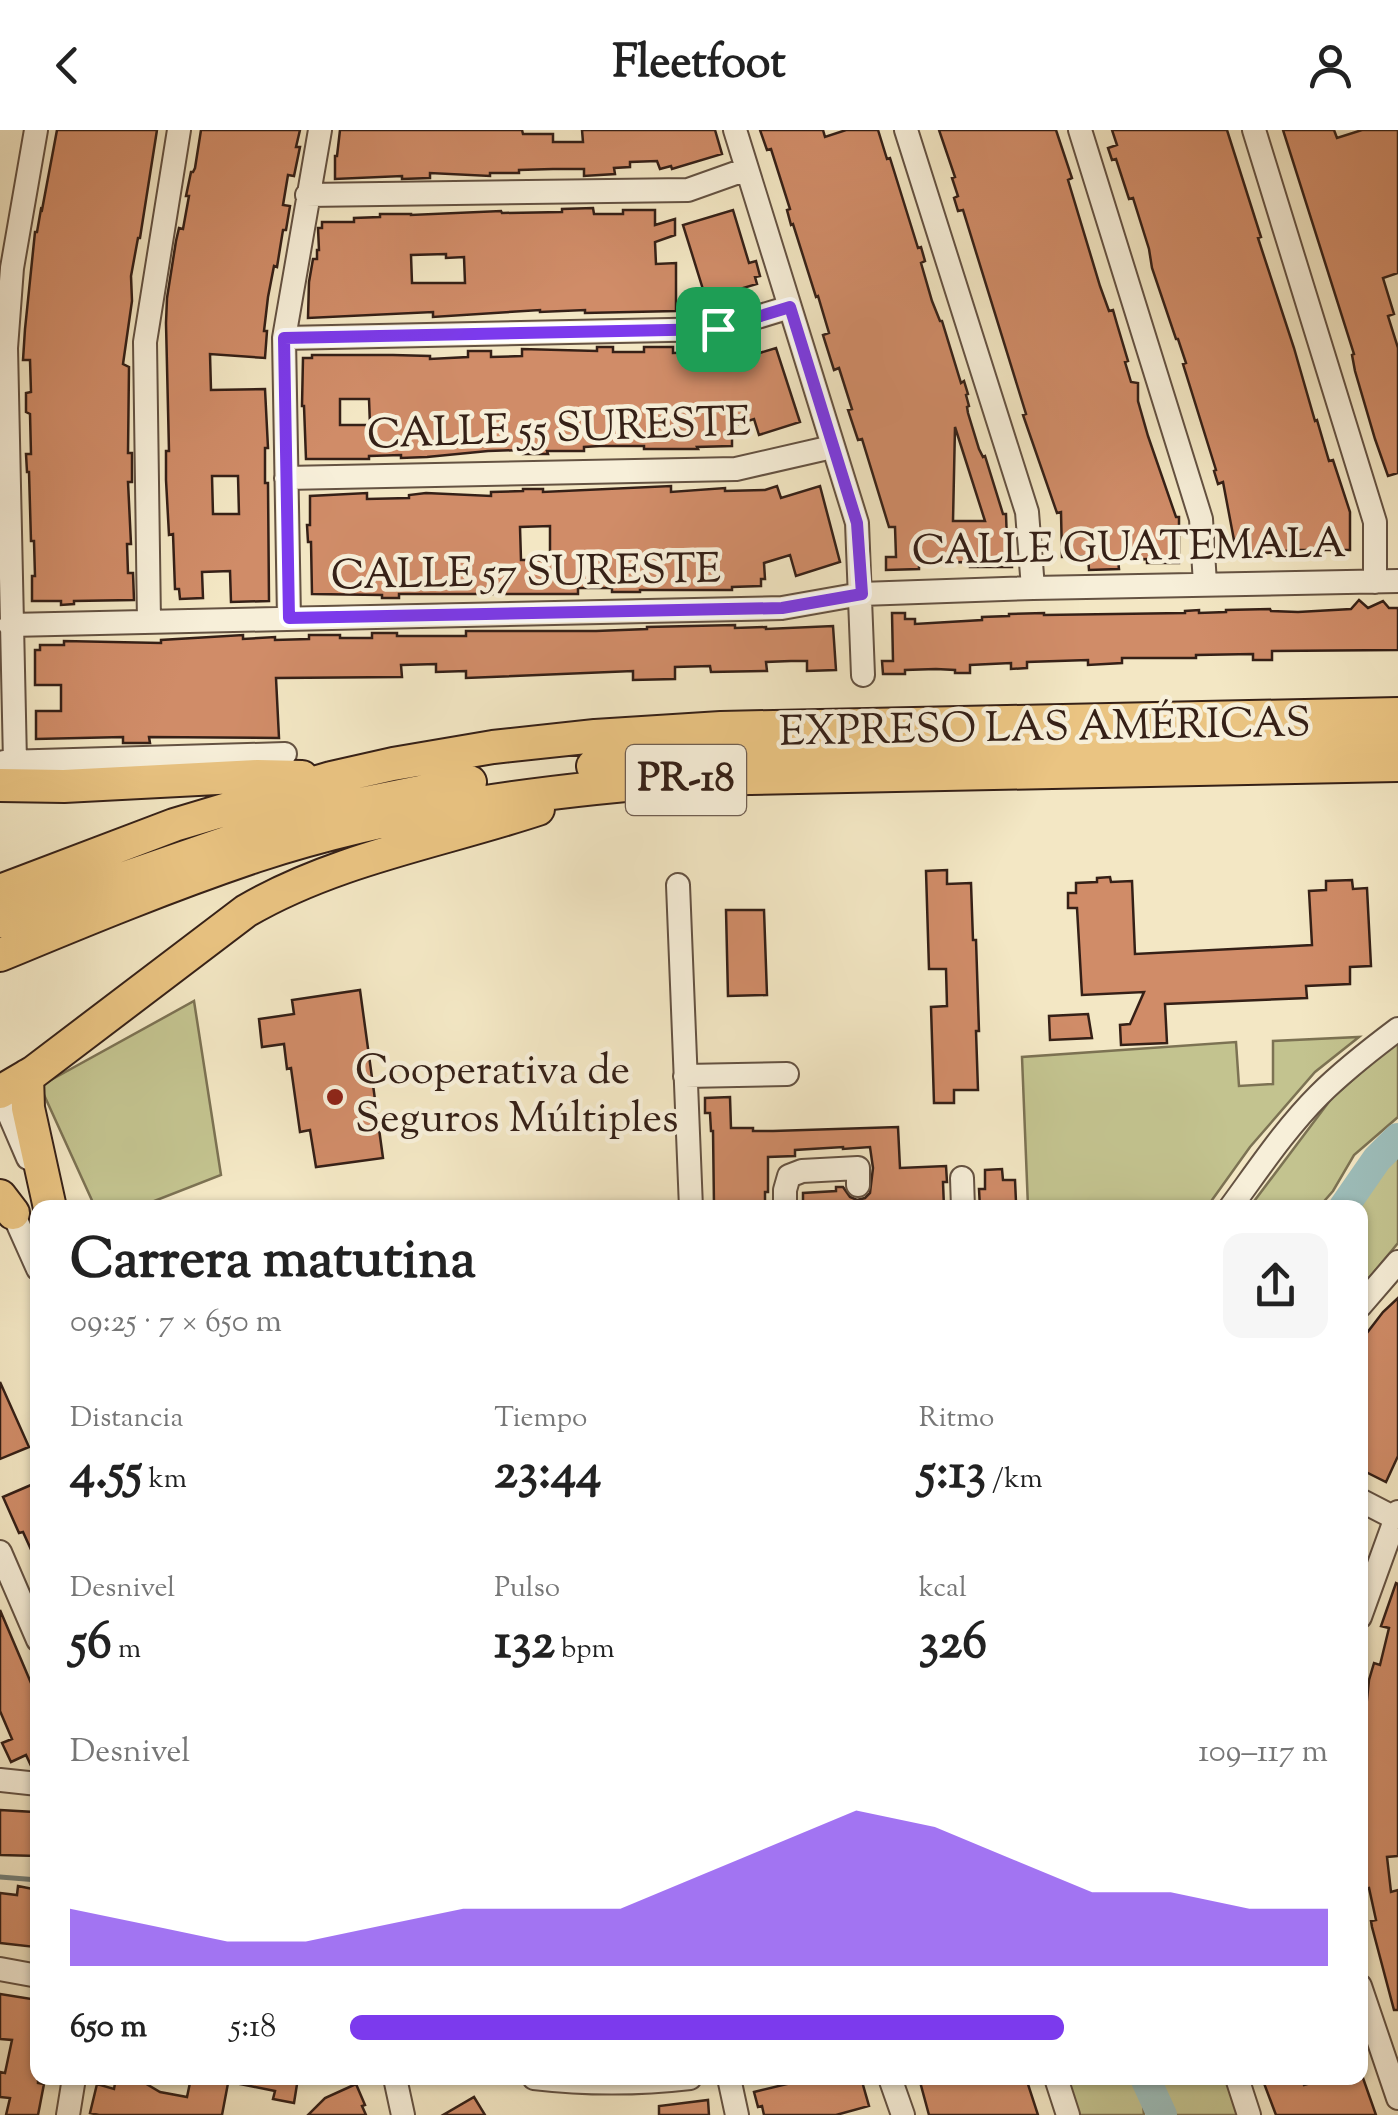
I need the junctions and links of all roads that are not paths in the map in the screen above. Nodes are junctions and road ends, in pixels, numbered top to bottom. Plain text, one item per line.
1 (36, 130) edge
2 (179, 130) edge
3 (320, 130) edge
4 (735, 130) edge
5 (906, 130) edge
6 (1080, 130) edge
7 (1254, 130) edge
8 (747, 169) junction
9 (308, 195) junction
10 (790, 307) junction
11 (284, 338) junction
12 (832, 447) junction
13 (286, 478) junction
14 (1386, 582) edge
15 (1205, 584) junction
16 (1032, 588) junction
17 (862, 594) junction
18 (289, 618) junction
19 (149, 622) junction
20 (10, 624) junction
21 (863, 675) dead end
22 (1398, 714) edge
23 (1398, 740) edge
24 (285, 754) dead end
25 (1398, 765) edge
26 (5, 770) edge
27 (331, 778) junction
28 (64, 786) junction
29 (608, 786) junction
30 (0, 798) edge
31 (131, 874) junction
32 (678, 885) dead end
33 (0, 891) edge
34 (0, 921) edge
35 (0, 934) edge
36 (0, 955) edge
37 (1398, 1029) edge
38 (787, 1074) dead end
39 (686, 1076) junction
40 (9, 1087) edge
41 (858, 1177) dead end
42 (962, 1178) dead end
43 (4, 1198) edge
44 (48, 1200) edge
45 (690, 1200) edge
46 (785, 1200) edge
47 (963, 1200) edge
48 (1236, 1200) edge
49 (30, 1252) edge
50 (1398, 1262) edge
51 (1368, 1297) edge
52 (1368, 1503) edge
53 (1396, 1515) edge
54 (0, 1552) edge
55 (1368, 1594) edge
56 (30, 1621) edge
57 (0, 1780) edge
58 (30, 1783) edge
59 (0, 1968) edge
60 (30, 1974) edge
61 (1368, 2010) edge
62 (73, 2085) edge
63 (397, 2085) edge
64 (731, 2085) edge
65 (892, 2085) edge
66 (1058, 2085) edge
67 (1239, 2085) edge
68 (1398, 2098) edge
69 (68, 2115) edge
70 (403, 2115) edge
71 (737, 2115) edge
72 (903, 2115) edge
73 (1068, 2115) edge
74 (1249, 2115) edge

1 - 20 street
2 - 19 street
3 - 9 street
4 - 8 street
5 - 16 street
6 - 15 street
7 - 14 street
8 - 9 street
8 - 10 street
9 - 11 street
10 - 11 street
10 - 12 street
11 - 13 street
12 - 13 street, CALLE 55 SURESTE
12 - 17 street
13 - 18 street
14 - 15 street, CALLE GUATEMALA
15 - 16 street, CALLE GUATEMALA
16 - 17 street, CALLE GUATEMALA
17 - 18 street, CALLE 57 SURESTE
17 - 21 street
18 - 19 street, CALLE 57 SURESTE
19 - 20 street, CALLE 57 SURESTE
20 - 26 street
22 - 27 highway, EXPRESO LAS AMÉRICAS / PR-18
23 - 31 highway
24 - 26 street
25 - 29 highway, EXPRESO LAS AMÉRICAS / PR-18
26 - 28 highway
27 - 28 highway
27 - 33 highway, EXPRESO LAS AMÉRICAS / PR-18
28 - 30 highway
29 - 36 highway, EXPRESO LAS AMÉRICAS / PR-18
29 - 40 highway
31 - 34 highway
31 - 35 highway
32 - 39 street
37 - 48 street
38 - 39 street
39 - 45 street
40 - 44 highway
41 - 46 street
42 - 47 street
43 - 49 street
50 - 51 street
52 - 53 street
53 - 55 street
54 - 56 street
57 - 58 street
59 - 60 street
61 - 68 street
62 - 69 street
63 - 70 street
64 - 71 street
65 - 72 street
66 - 73 street
67 - 74 street

